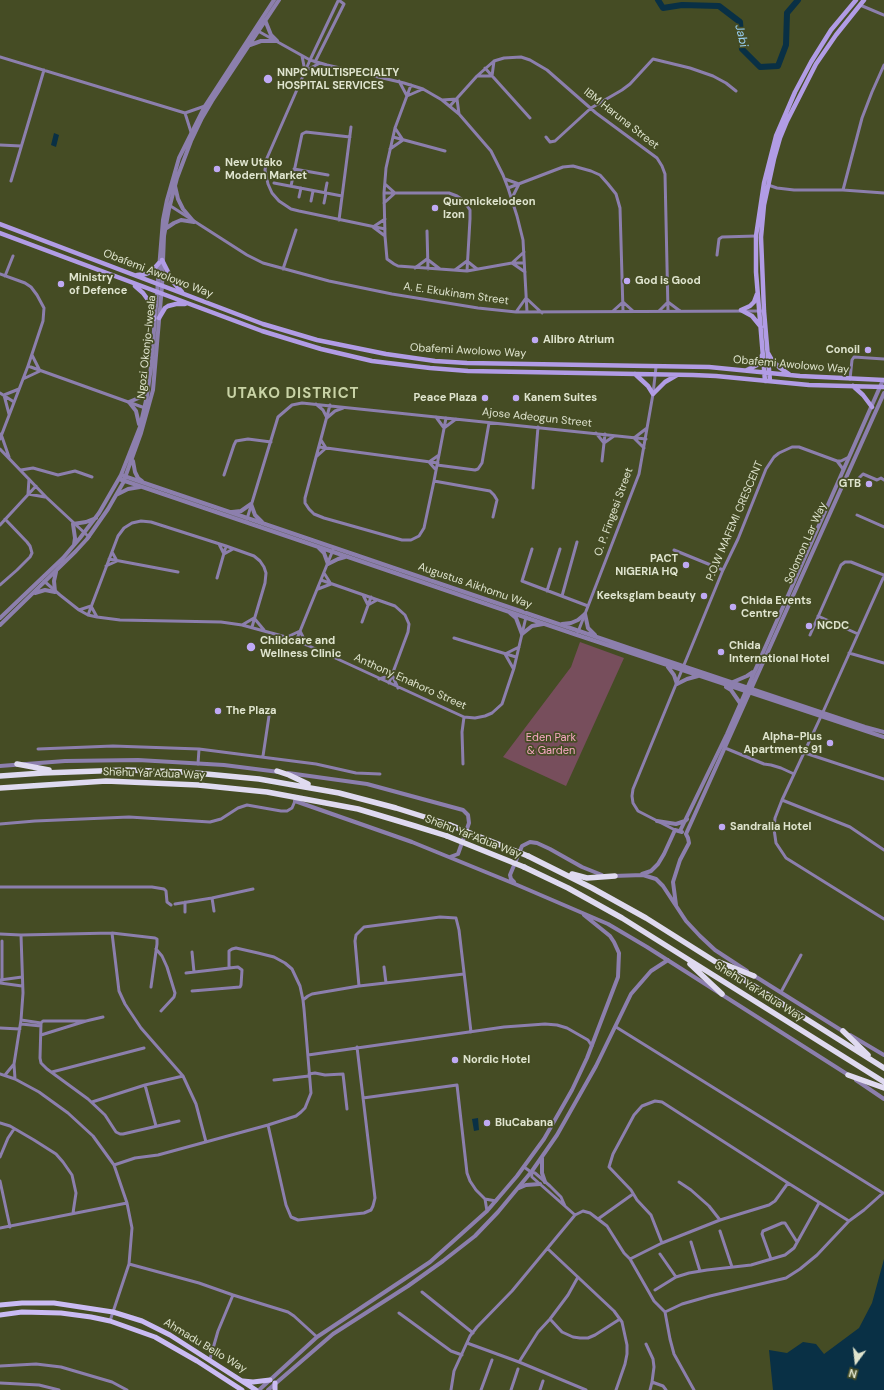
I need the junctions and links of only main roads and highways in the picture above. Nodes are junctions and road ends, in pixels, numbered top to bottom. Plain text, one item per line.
1 (856, 0) edge
2 (864, 0) edge
3 (782, 126) junction
4 (0, 224) edge
5 (0, 233) edge
6 (135, 275) junction
7 (129, 281) junction
8 (758, 291) junction
9 (184, 294) junction
10 (188, 304) junction
11 (762, 311) junction
12 (761, 328) junction
13 (765, 352) junction
14 (745, 370) junction
15 (767, 373) junction
16 (635, 374) junction
17 (677, 375) junction
18 (792, 376) junction
19 (883, 380) edge
20 (768, 381) junction
21 (853, 386) junction
22 (882, 387) edge
23 (872, 407) road end
24 (16, 764) road end
25 (277, 771) road end
26 (69, 772) junction
27 (0, 776) edge
28 (0, 788) edge
29 (326, 790) junction
30 (267, 792) junction
31 (295, 801) road end
32 (545, 864) junction
33 (615, 876) road end
34 (695, 950) junction
35 (681, 955) junction
36 (754, 976) road end
37 (722, 994) road end
38 (843, 1031) road end
39 (884, 1067) edge
40 (848, 1074) road end
41 (884, 1082) edge
42 (884, 1088) edge
43 (0, 1305) edge
44 (0, 1315) edge
45 (242, 1380) junction
46 (236, 1388) edge
47 (242, 1390) edge
48 (256, 1390) edge
49 (275, 1390) edge

1 - 3 main road
2 - 3 main road
3 - 8 main road
3 - 11 main road
4 - 6 main road, Obafemi Awolowo Way
5 - 7 main road, Obafemi Awolowo Way
6 - 9 main road, Obafemi Awolowo Way
6 - 9 main road
7 - 10 main road, Obafemi Awolowo Way
7 - 10 main road
8 - 11 main road
8 - 12 main road
9 - 14 main road, Obafemi Awolowo Way
10 - 16 main road, Obafemi Awolowo Way
11 - 12 main road
11 - 13 main road
12 - 13 main road
13 - 14 main road
13 - 15 main road
13 - 18 main road
14 - 15 main road, Obafemi Awolowo Way
15 - 18 main road, Obafemi Awolowo Way
15 - 20 main road
16 - 17 main road, Obafemi Awolowo Way
16 - 17 main road
17 - 20 main road, Obafemi Awolowo Way
18 - 19 main road, Obafemi Awolowo Way
20 - 21 main road, Obafemi Awolowo Way
21 - 22 main road, Obafemi Awolowo Way
21 - 23 main road
24 - 26 highway
25 - 29 highway
26 - 27 highway, Shehu Yar'Adua Way
26 - 29 highway, Shehu Yar'Adua Way
28 - 30 highway, Shehu Yar'Adua Way
29 - 32 highway, Shehu Yar'Adua Way, bridge
30 - 31 highway
30 - 35 highway, Shehu Yar'Adua Way, bridge
32 - 33 highway
32 - 34 highway, Shehu Yar'Adua Way
34 - 36 highway
34 - 39 highway, Shehu Yar'Adua Way
35 - 37 highway
35 - 41 highway, Shehu Yar'Adua Way
38 - 39 highway
40 - 42 highway
43 - 45 main road, Ahmadu Bello Way
44 - 46 main road, Ahmadu Bello Way
45 - 48 main road, Ahmadu Bello Way
45 - 49 main road
46 - 47 main road, Ahmadu Bello Way

